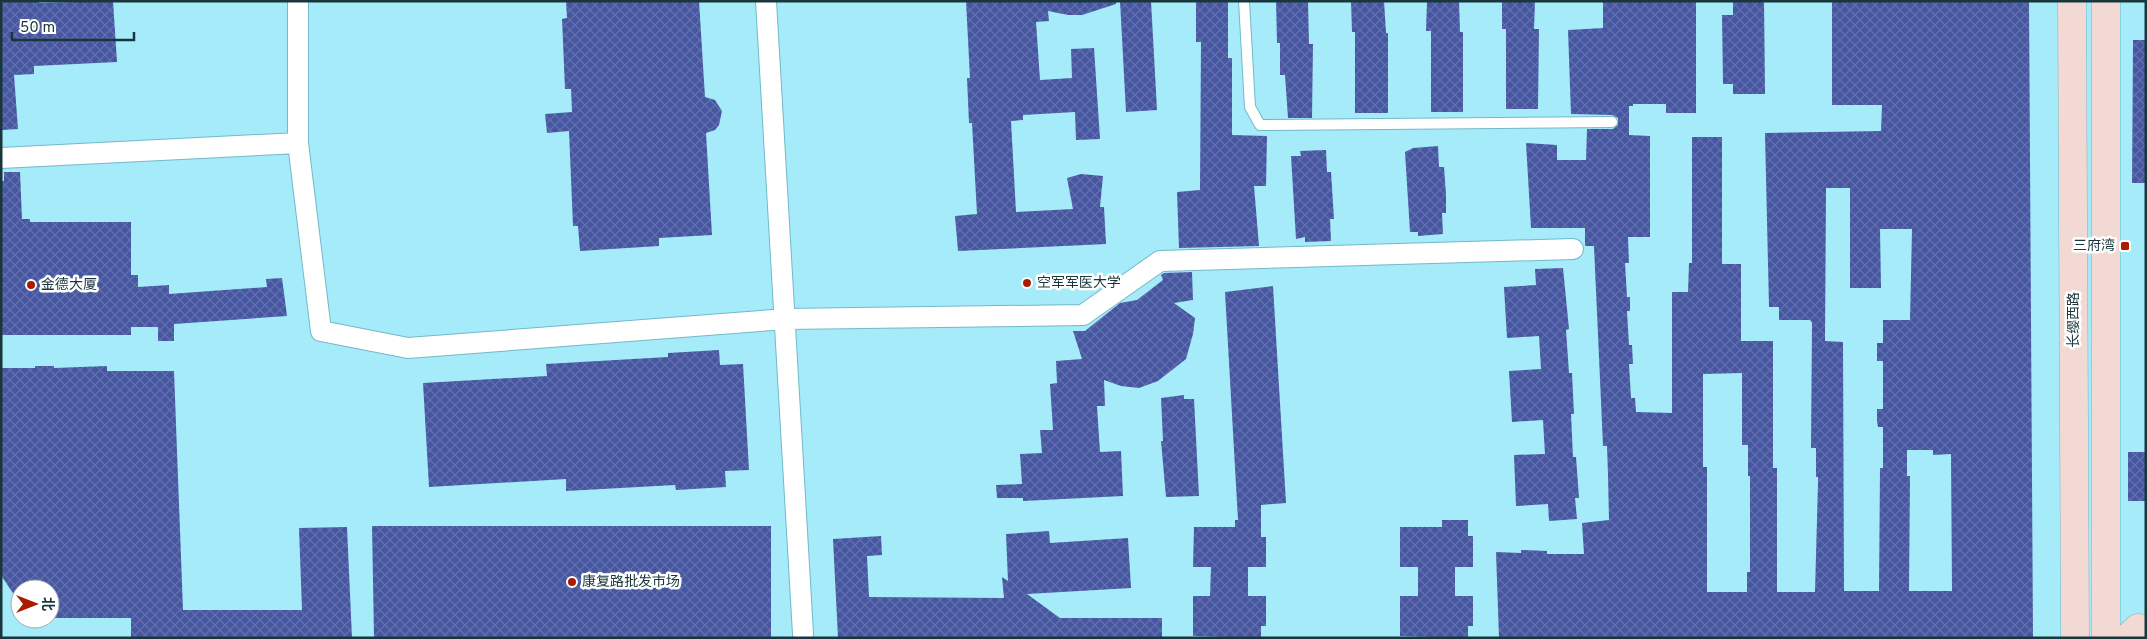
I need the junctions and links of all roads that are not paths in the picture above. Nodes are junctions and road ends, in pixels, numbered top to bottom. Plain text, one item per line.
1 (298, 1) edge
2 (766, 1) edge
3 (1244, 1) edge
4 (2072, 1) edge
5 (2106, 1) edge
6 (1612, 122) dead end
7 (298, 143) junction
8 (1, 158) edge
9 (1573, 249) dead end
10 (786, 319) junction
11 (2146, 628) edge
12 (803, 634) dead end
13 (2075, 638) edge
14 (2106, 638) edge
15 (2127, 638) edge

1 - 7 street
2 - 10 street
3 - 6 lane
4 - 13 main road, 长缨西路
5 - 14 main road
7 - 8 street
7 - 10 street
9 - 10 street
10 - 12 street
11 - 15 main road

